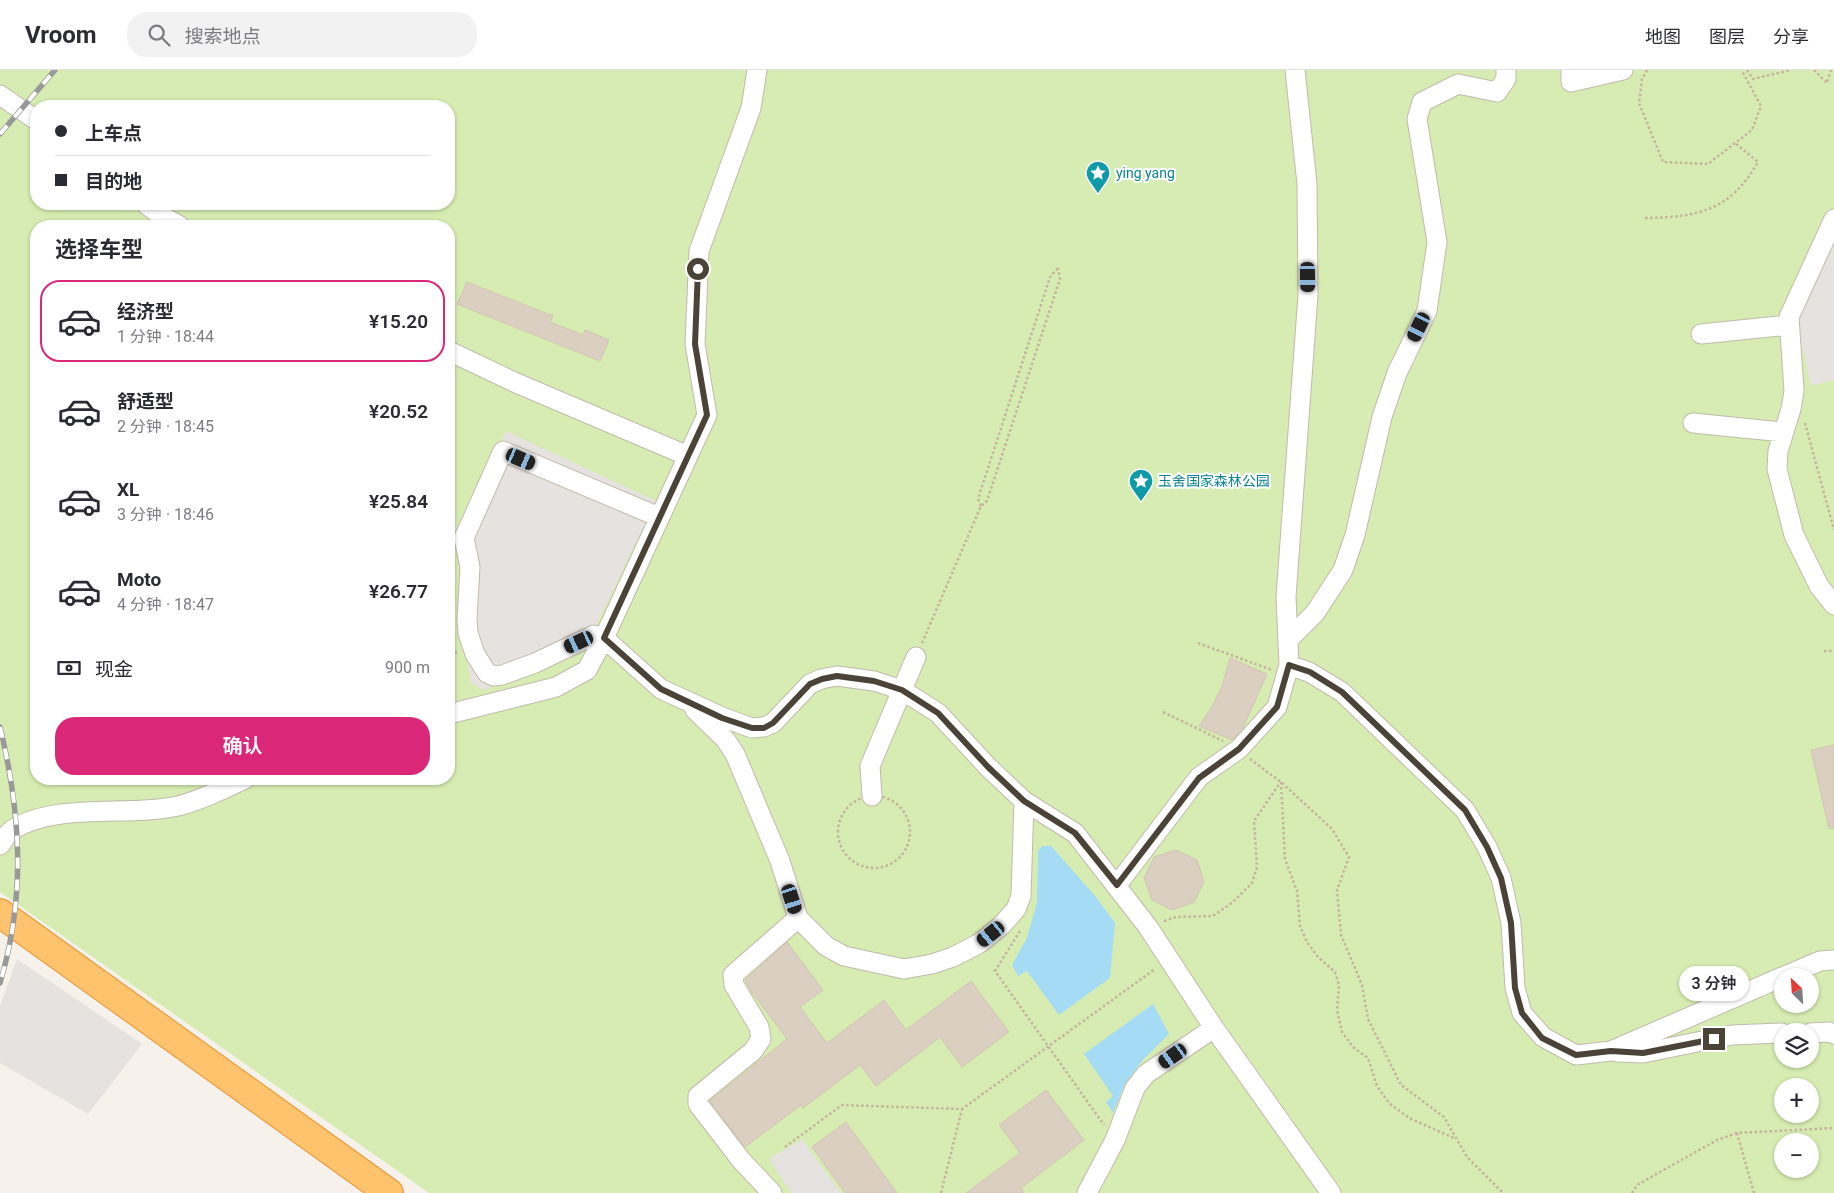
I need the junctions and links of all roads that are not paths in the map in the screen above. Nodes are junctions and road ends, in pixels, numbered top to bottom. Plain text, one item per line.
1 (757, 70) edge
2 (1295, 70) edge
3 (1506, 70) edge
4 (1571, 70) edge
5 (1623, 70) edge
6 (0, 95) edge
7 (30, 116) edge
8 (155, 210) edge
9 (1834, 218) edge
10 (171, 220) edge
11 (1789, 325) junction
12 (1701, 334) dead end
13 (455, 354) edge
14 (1693, 423) dead end
15 (1784, 432) junction
16 (688, 456) junction
17 (659, 517) junction
18 (1834, 606) edge
19 (604, 638) junction
20 (1288, 640) junction
21 (916, 657) road end
22 (1288, 670) junction
23 (902, 690) junction
24 (683, 699) junction
25 (455, 712) edge
26 (232, 785) edge
27 (872, 796) road end
28 (1024, 801) junction
29 (0, 845) edge
30 (1117, 885) junction
31 (0, 913) edge
32 (798, 918) junction
33 (1834, 960) edge
34 (1804, 968) edge
35 (1774, 981) edge
36 (1214, 1028) junction
37 (1819, 1032) edge
38 (1774, 1033) edge
39 (1834, 1034) edge
40 (1611, 1051) junction
41 (389, 1193) edge
42 (772, 1193) edge
43 (1088, 1193) edge
44 (1331, 1193) edge

1 - 16 street
2 - 20 street
3 - 20 street
4 - 5 street
6 - 7 street
8 - 10 street
9 - 11 street
11 - 12 street
11 - 15 street
13 - 16 street
14 - 15 street
15 - 18 street
16 - 17 street
17 - 19 street
17 - 19 street
19 - 24 street
19 - 25 street
20 - 22 street
21 - 23 street
22 - 30 street
22 - 40 street
23 - 24 street
23 - 27 street
23 - 28 street
24 - 32 street
26 - 29 street
28 - 30 street
28 - 32 street
30 - 36 street
31 - 41 highway
32 - 42 street
33 - 34 street
35 - 40 street
36 - 43 street
36 - 44 street
37 - 39 street
38 - 40 street

